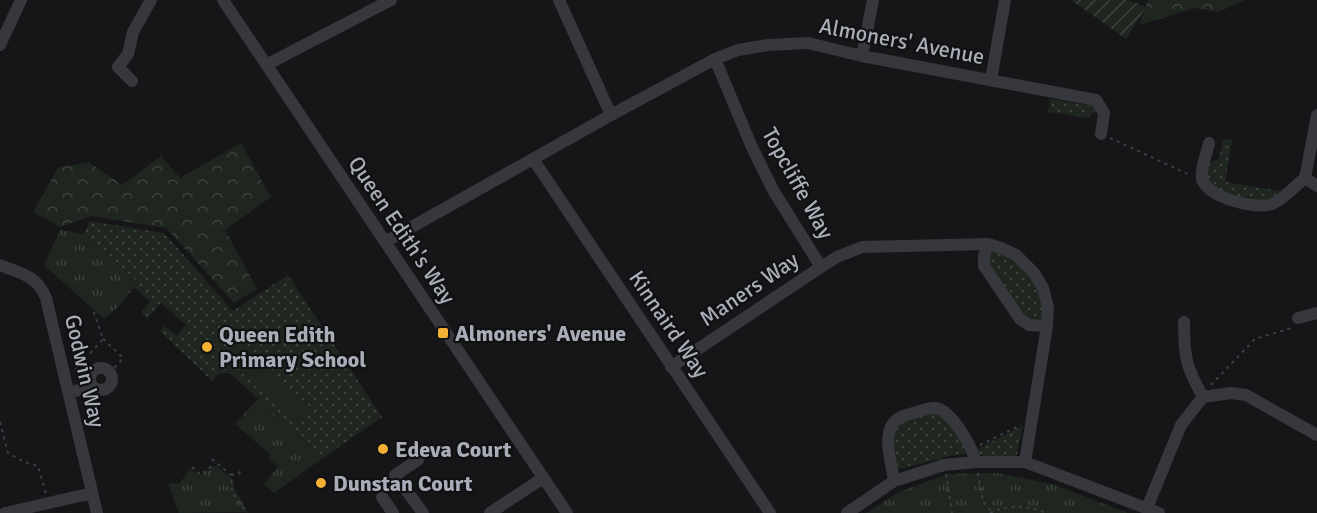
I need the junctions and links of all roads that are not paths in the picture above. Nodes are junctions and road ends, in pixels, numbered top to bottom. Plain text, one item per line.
1 (21, 0) edge
2 (151, 0) edge
3 (223, 0) edge
4 (391, 0) edge
5 (559, 0) edge
6 (873, 0) edge
7 (1005, 0) edge
8 (0, 45) edge
9 (862, 56) junction
10 (716, 59) junction
11 (266, 65) junction
12 (992, 80) junction
13 (132, 81) dead end
14 (611, 115) junction
15 (1317, 115) edge
16 (1101, 134) road end
17 (1209, 143) dead end
18 (533, 159) junction
19 (1305, 178) junction
20 (1317, 186) edge
21 (385, 242) junction
22 (988, 244) junction
23 (0, 265) edge
24 (821, 267) junction
25 (1317, 314) edge
26 (1298, 318) road end
27 (1184, 322) dead end
28 (1047, 326) junction
29 (671, 366) junction
30 (110, 372) road end
31 (69, 393) junction
32 (1203, 397) junction
33 (1317, 435) edge
34 (417, 460) dead end
35 (976, 462) junction
36 (1026, 462) junction
37 (543, 477) junction
38 (894, 482) junction
39 (92, 493) junction
40 (382, 497) dead end
41 (1147, 508) junction
42 (5, 513) edge
43 (97, 513) edge
44 (393, 513) edge
45 (423, 513) edge
46 (490, 513) edge
47 (567, 513) edge
48 (770, 513) edge
49 (847, 513) edge
50 (1159, 513) edge

1 - 8 street
2 - 13 street
3 - 11 street, Queen Edith's Way
4 - 11 street
5 - 14 street
6 - 9 street
7 - 12 street, Almoners' Avenue
9 - 10 street, Almoners' Avenue
9 - 12 street, Almoners' Avenue
10 - 14 street, Almoners' Avenue
10 - 24 street, Topcliffe Way
11 - 21 street, Queen Edith's Way
12 - 16 street, Almoners' Avenue
14 - 18 street, Almoners' Avenue
15 - 19 street
17 - 19 street
18 - 21 street, Almoners' Avenue
18 - 29 street, Kinnaird Way
19 - 20 street
21 - 37 street, Queen Edith's Way
22 - 24 street, Topcliffe Way
22 - 28 street, Topcliffe Way
22 - 28 street
23 - 31 street, Godwin Way
24 - 29 street, Maners Way
25 - 26 street
27 - 32 street
28 - 36 street, Topcliffe Way
29 - 48 street, Kinnaird Way
30 - 31 street
31 - 39 street, Godwin Way
32 - 33 street
32 - 41 street
34 - 45 street
35 - 36 street
35 - 38 street
35 - 38 street
36 - 41 street
37 - 46 street
37 - 47 street, Queen Edith's Way
38 - 49 street
39 - 42 street
39 - 43 street, Godwin Way
40 - 44 street
41 - 50 street

